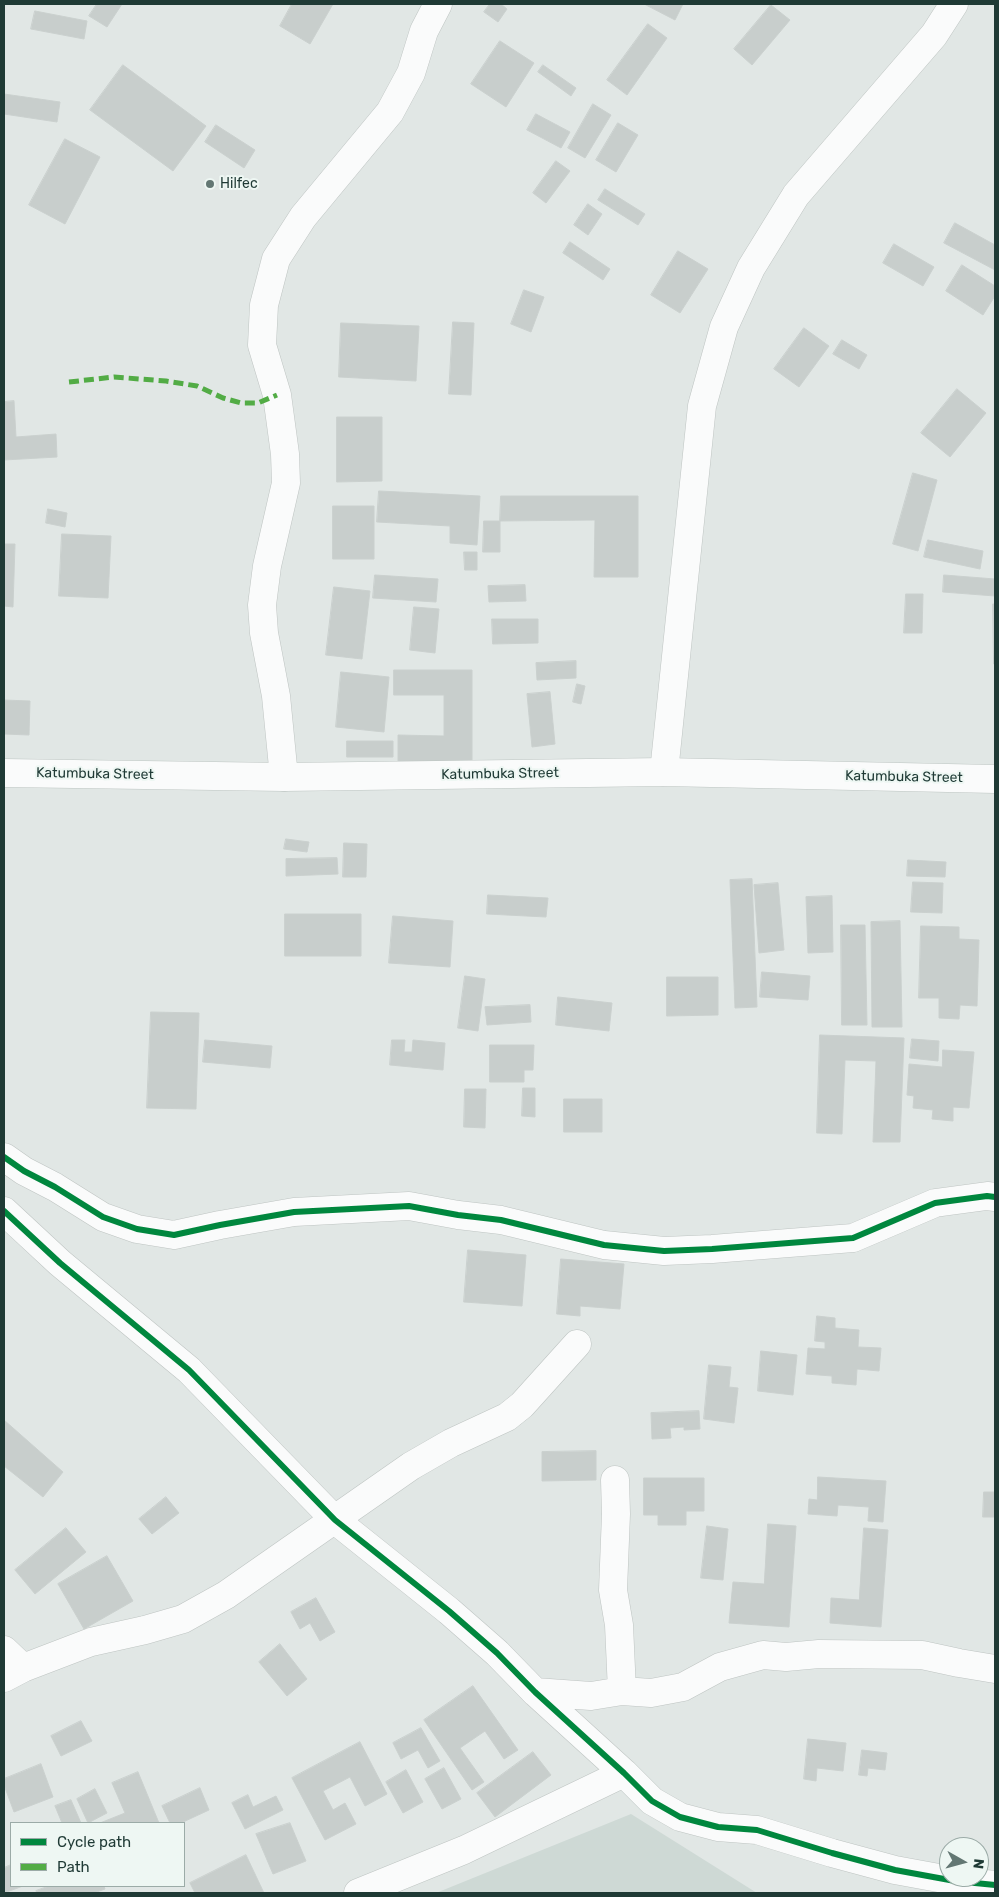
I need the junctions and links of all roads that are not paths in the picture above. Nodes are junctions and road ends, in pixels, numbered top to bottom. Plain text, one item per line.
1 (438, 4) edge
2 (954, 4) edge
3 (4, 772) edge
4 (664, 772) junction
5 (284, 777) junction
6 (995, 779) edge
7 (4, 1157) edge
8 (995, 1197) edge
9 (4, 1211) edge
10 (577, 1344) dead end
11 (615, 1480) dead end
12 (335, 1520) junction
13 (10, 1665) edge
14 (995, 1669) edge
15 (622, 1691) junction
16 (535, 1692) junction
17 (624, 1773) junction
18 (995, 1885) edge
19 (358, 1893) edge

1 - 5 street
2 - 4 street
3 - 5 street, Katumbuka Street
4 - 5 street, Katumbuka Street
4 - 6 street, Katumbuka Street
7 - 8 street
9 - 12 street
10 - 12 street
11 - 15 street
12 - 13 street
12 - 16 street
14 - 15 street
15 - 16 street
16 - 17 street
17 - 18 street
17 - 19 street

